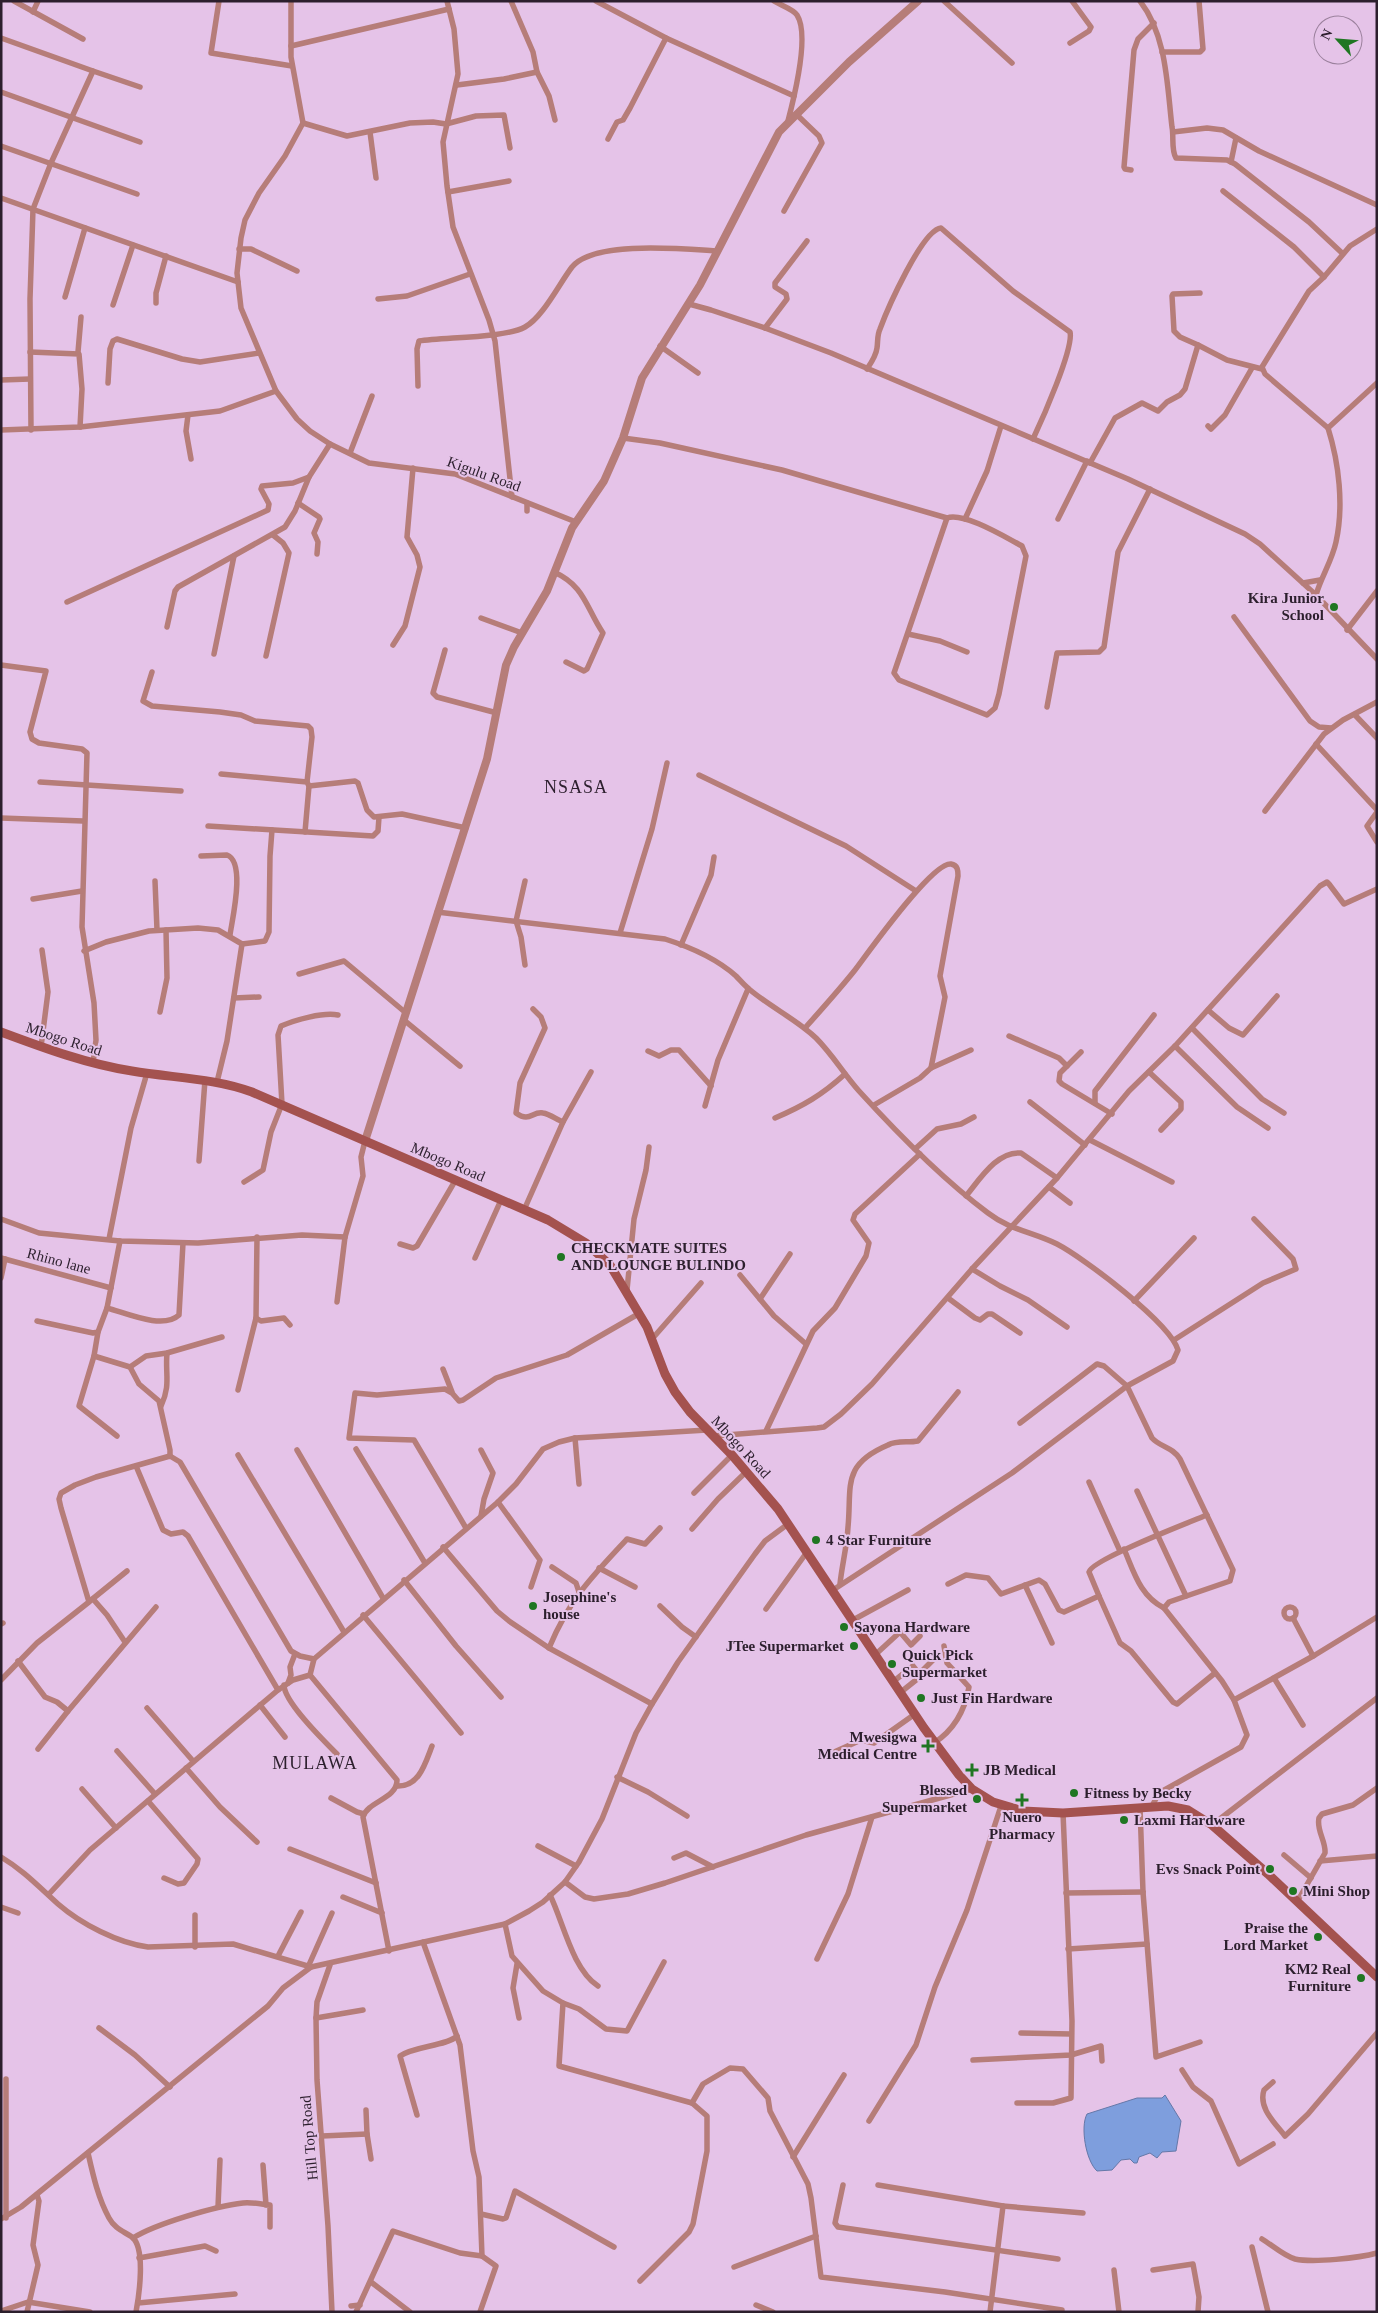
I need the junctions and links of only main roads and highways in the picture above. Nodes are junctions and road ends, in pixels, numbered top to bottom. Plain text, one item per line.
1 (1, 1032) edge
2 (1377, 1977) edge

1 - 2 main road, Mbogo Road

